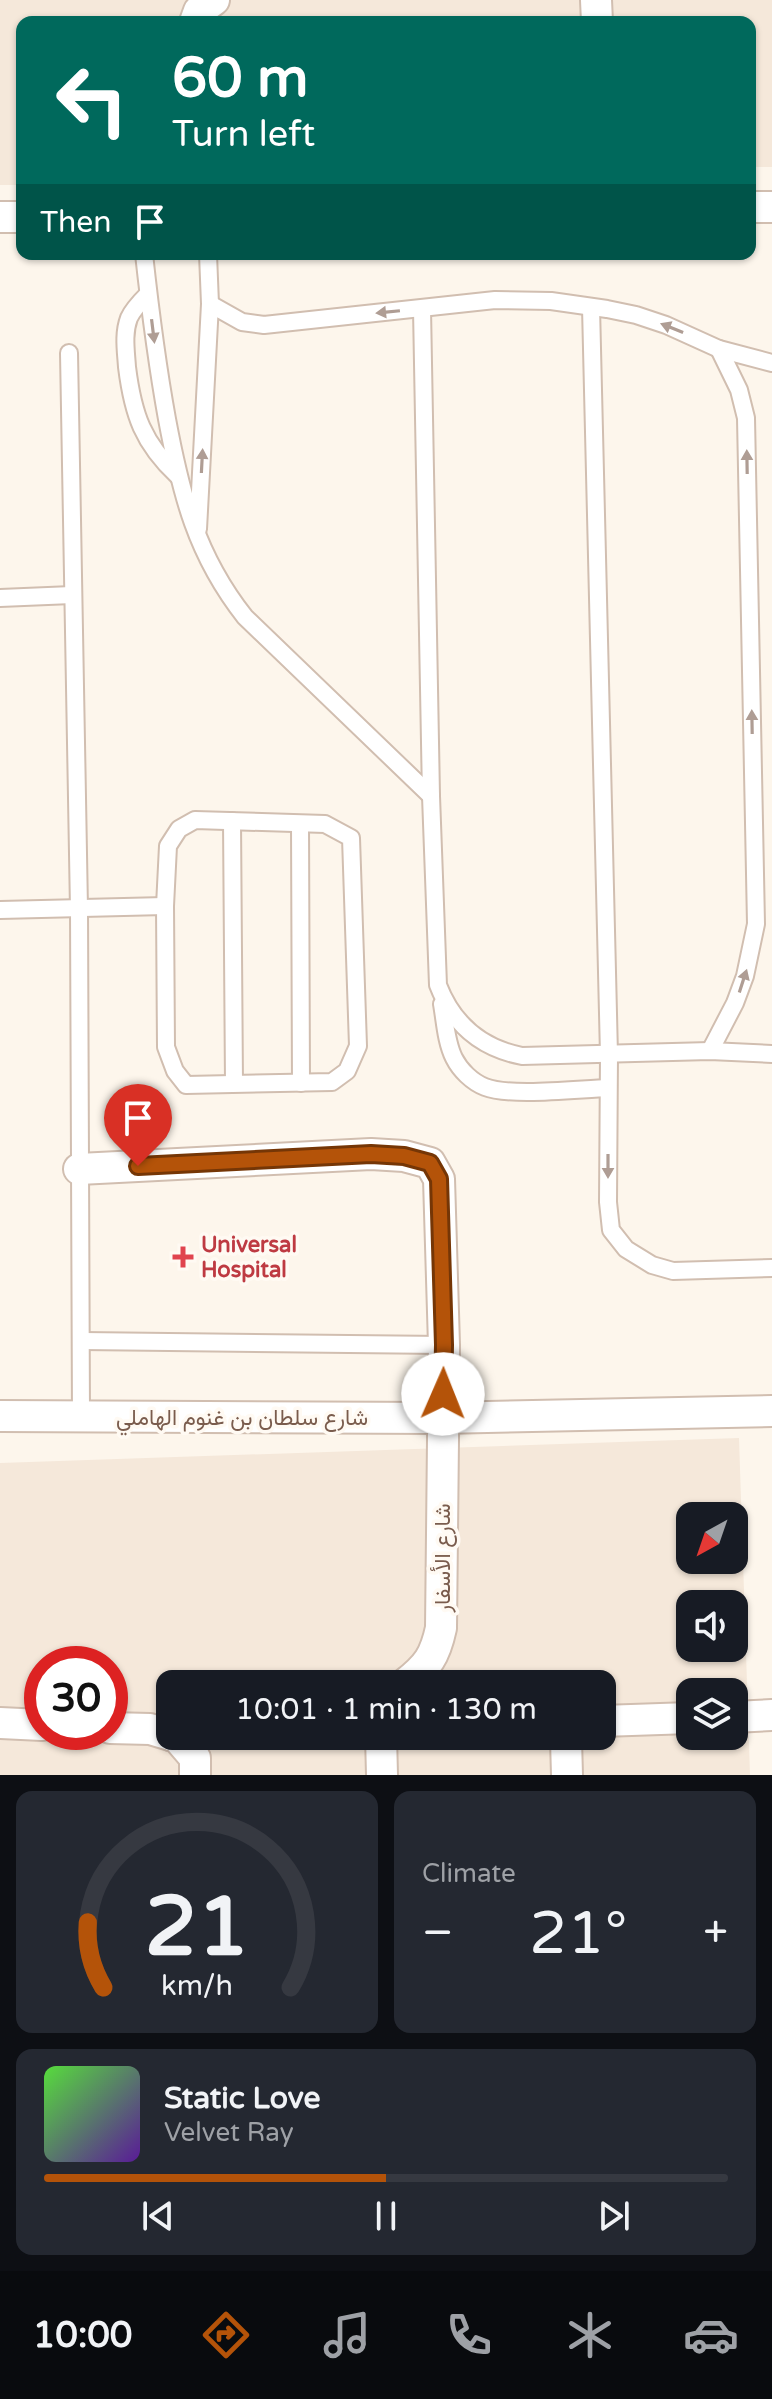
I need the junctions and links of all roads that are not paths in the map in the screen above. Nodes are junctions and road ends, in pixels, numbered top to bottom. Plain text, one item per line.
1 (214, 0) edge
2 (197, 16) edge
3 (145, 260) edge
4 (208, 260) edge
5 (148, 294) junction
6 (210, 304) junction
7 (591, 307) junction
8 (422, 309) junction
9 (719, 349) junction
10 (69, 353) dead end
11 (772, 363) edge
12 (178, 476) junction
13 (197, 538) junction
14 (72, 595) junction
15 (0, 598) edge
16 (431, 796) junction
17 (232, 821) junction
18 (300, 824) junction
19 (165, 906) junction
20 (79, 909) junction
21 (0, 910) edge
22 (438, 985) junction
23 (710, 1051) junction
24 (772, 1054) edge
25 (609, 1055) junction
26 (234, 1083) junction
27 (301, 1083) junction
28 (608, 1088) junction
29 (79, 1169) junction
30 (772, 1268) edge
31 (82, 1341) junction
32 (444, 1345) junction
33 (772, 1411) edge
34 (0, 1416) edge
35 (81, 1417) junction
36 (442, 1418) junction
37 (423, 1670) edge
38 (772, 1715) edge
39 (748, 1716) edge
40 (676, 1718) edge
41 (616, 1721) edge
42 (0, 1723) edge
43 (24, 1724) edge
44 (128, 1728) edge
45 (156, 1731) edge
46 (188, 1750) edge
47 (381, 1750) edge
48 (566, 1750) edge
49 (195, 1775) edge
50 (382, 1775) edge
51 (567, 1775) edge

1 - 2 street
3 - 5 lane
4 - 6 lane
5 -> 12 lane
5 - 12 lane
8 -> 6 lane
13 -> 6 lane
7 - 8 lane
9 -> 7 lane
7 - 25 lane
8 - 16 lane
9 - 11 lane
23 -> 9 lane
10 - 14 lane
12 - 13 lane
13 - 16 lane
14 - 15 lane
14 - 20 lane
16 - 22 lane
17 - 18 lane
17 - 19 lane
17 - 26 lane
18 - 27 lane
18 - 27 lane
19 - 20 lane
19 - 26 lane
20 - 21 lane
20 - 29 lane
22 - 25 lane
22 - 28 lane
23 - 24 lane
23 - 25 lane
25 - 28 lane
26 - 27 lane
28 -> 30 lane
29 - 31 lane
29 - 32 street, شارع الأسفار
31 - 32 lane
31 - 35 lane
32 - 36 street, شارع الأسفار
33 - 36 street, شارع سلطان بن غنوم الهاملي
34 - 35 street, شارع سلطان بن غنوم الهاملي
35 - 36 street, شارع سلطان بن غنوم الهاملي
36 - 37 street, شارع الأسفار
38 - 39 street
40 - 41 street
42 - 43 street
44 - 45 street
46 - 49 street
47 - 50 street
48 - 51 street

